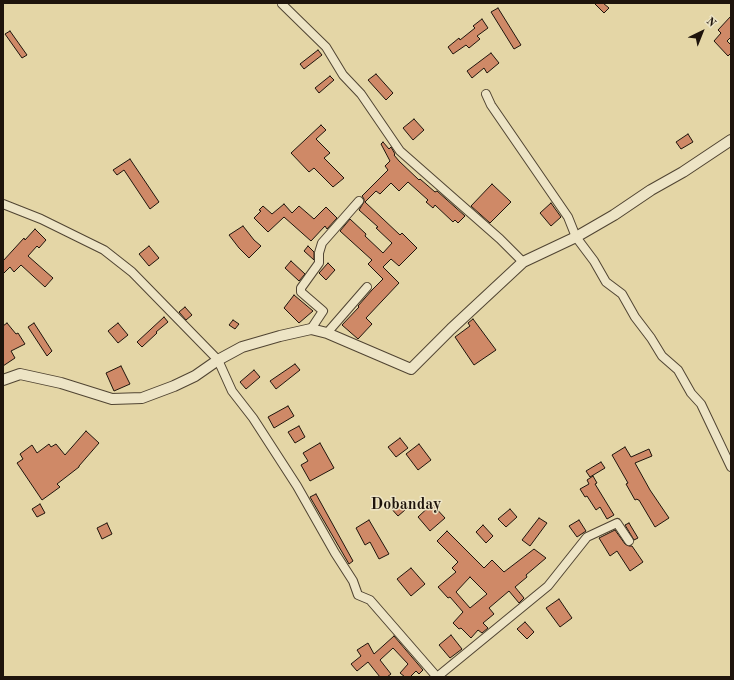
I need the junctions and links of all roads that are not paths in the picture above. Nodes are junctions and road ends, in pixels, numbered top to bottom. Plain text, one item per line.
1 (282, 4) dead end
2 (486, 94) dead end
3 (731, 140) edge
4 (359, 201) dead end
5 (3, 204) edge
6 (576, 237) junction
7 (523, 262) junction
8 (367, 287) dead end
9 (311, 329) junction
10 (327, 333) junction
11 (218, 360) junction
12 (3, 380) edge
13 (731, 467) edge
14 (629, 541) dead end

1 - 7 street
2 - 6 street
3 - 6 street
4 - 9 street
5 - 11 street
6 - 7 street
6 - 13 street
7 - 10 street
8 - 10 street
9 - 10 street
9 - 11 street
11 - 12 street
11 - 14 street

